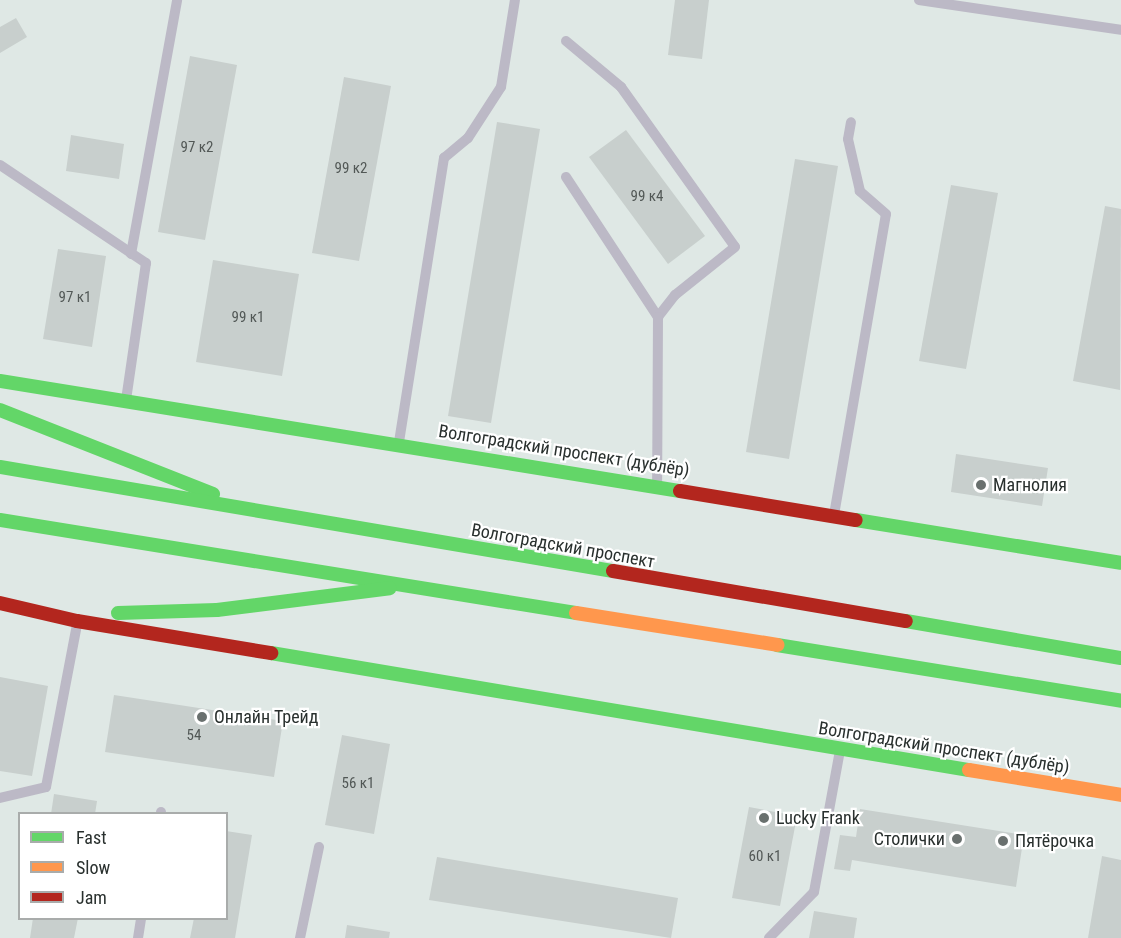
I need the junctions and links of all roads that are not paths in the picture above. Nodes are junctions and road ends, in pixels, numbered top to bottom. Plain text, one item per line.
1 (177, 0) edge
2 (515, 0) edge
3 (920, 0) edge
4 (1121, 30) edge
5 (566, 41) dead end
6 (851, 122) dead end
7 (0, 165) edge
8 (566, 177) dead end
9 (132, 254) junction
10 (658, 317) junction
11 (0, 381) edge
12 (126, 401) junction
13 (0, 410) edge
14 (399, 442) junction
15 (0, 467) edge
16 (657, 485) junction
17 (264, 513) junction
18 (834, 515) junction
19 (0, 520) edge
20 (1121, 563) edge
21 (416, 585) junction
22 (0, 603) edge
23 (52, 613) junction
24 (78, 621) junction
25 (1121, 658) edge
26 (1121, 701) edge
27 (840, 750) junction
28 (1121, 795) edge
29 (0, 798) edge
30 (319, 847) dead end
31 (141, 920) edge
32 (138, 938) edge
33 (300, 938) edge
34 (769, 938) edge

1 - 9 lane
2 - 14 lane
3 - 4 lane
5 - 10 lane
6 - 18 lane
7 - 9 lane
8 - 10 lane
9 - 12 lane
10 - 16 lane
11 - 12 main road, Волгоградский проспект (дублёр)
12 - 14 main road, Волгоградский проспект (дублёр)
13 - 17 main road
14 - 16 main road, Волгоградский проспект (дублёр)
15 - 17 main road, Волгоградский проспект
16 - 18 main road, Волгоградский проспект (дублёр)
17 - 25 main road, Волгоградский проспект
18 - 20 main road, Волгоградский проспект (дублёр)
19 - 21 main road
21 - 23 main road, Волгоградский проспект (дублёр)
21 - 26 main road
22 - 23 main road, Волгоградский проспект (дублёр)
23 - 24 main road, Волгоградский проспект (дублёр)
24 - 27 main road, Волгоградский проспект (дублёр)
24 - 29 lane
27 - 28 main road, Волгоградский проспект (дублёр)
27 - 34 lane
30 - 33 lane
31 - 32 lane

